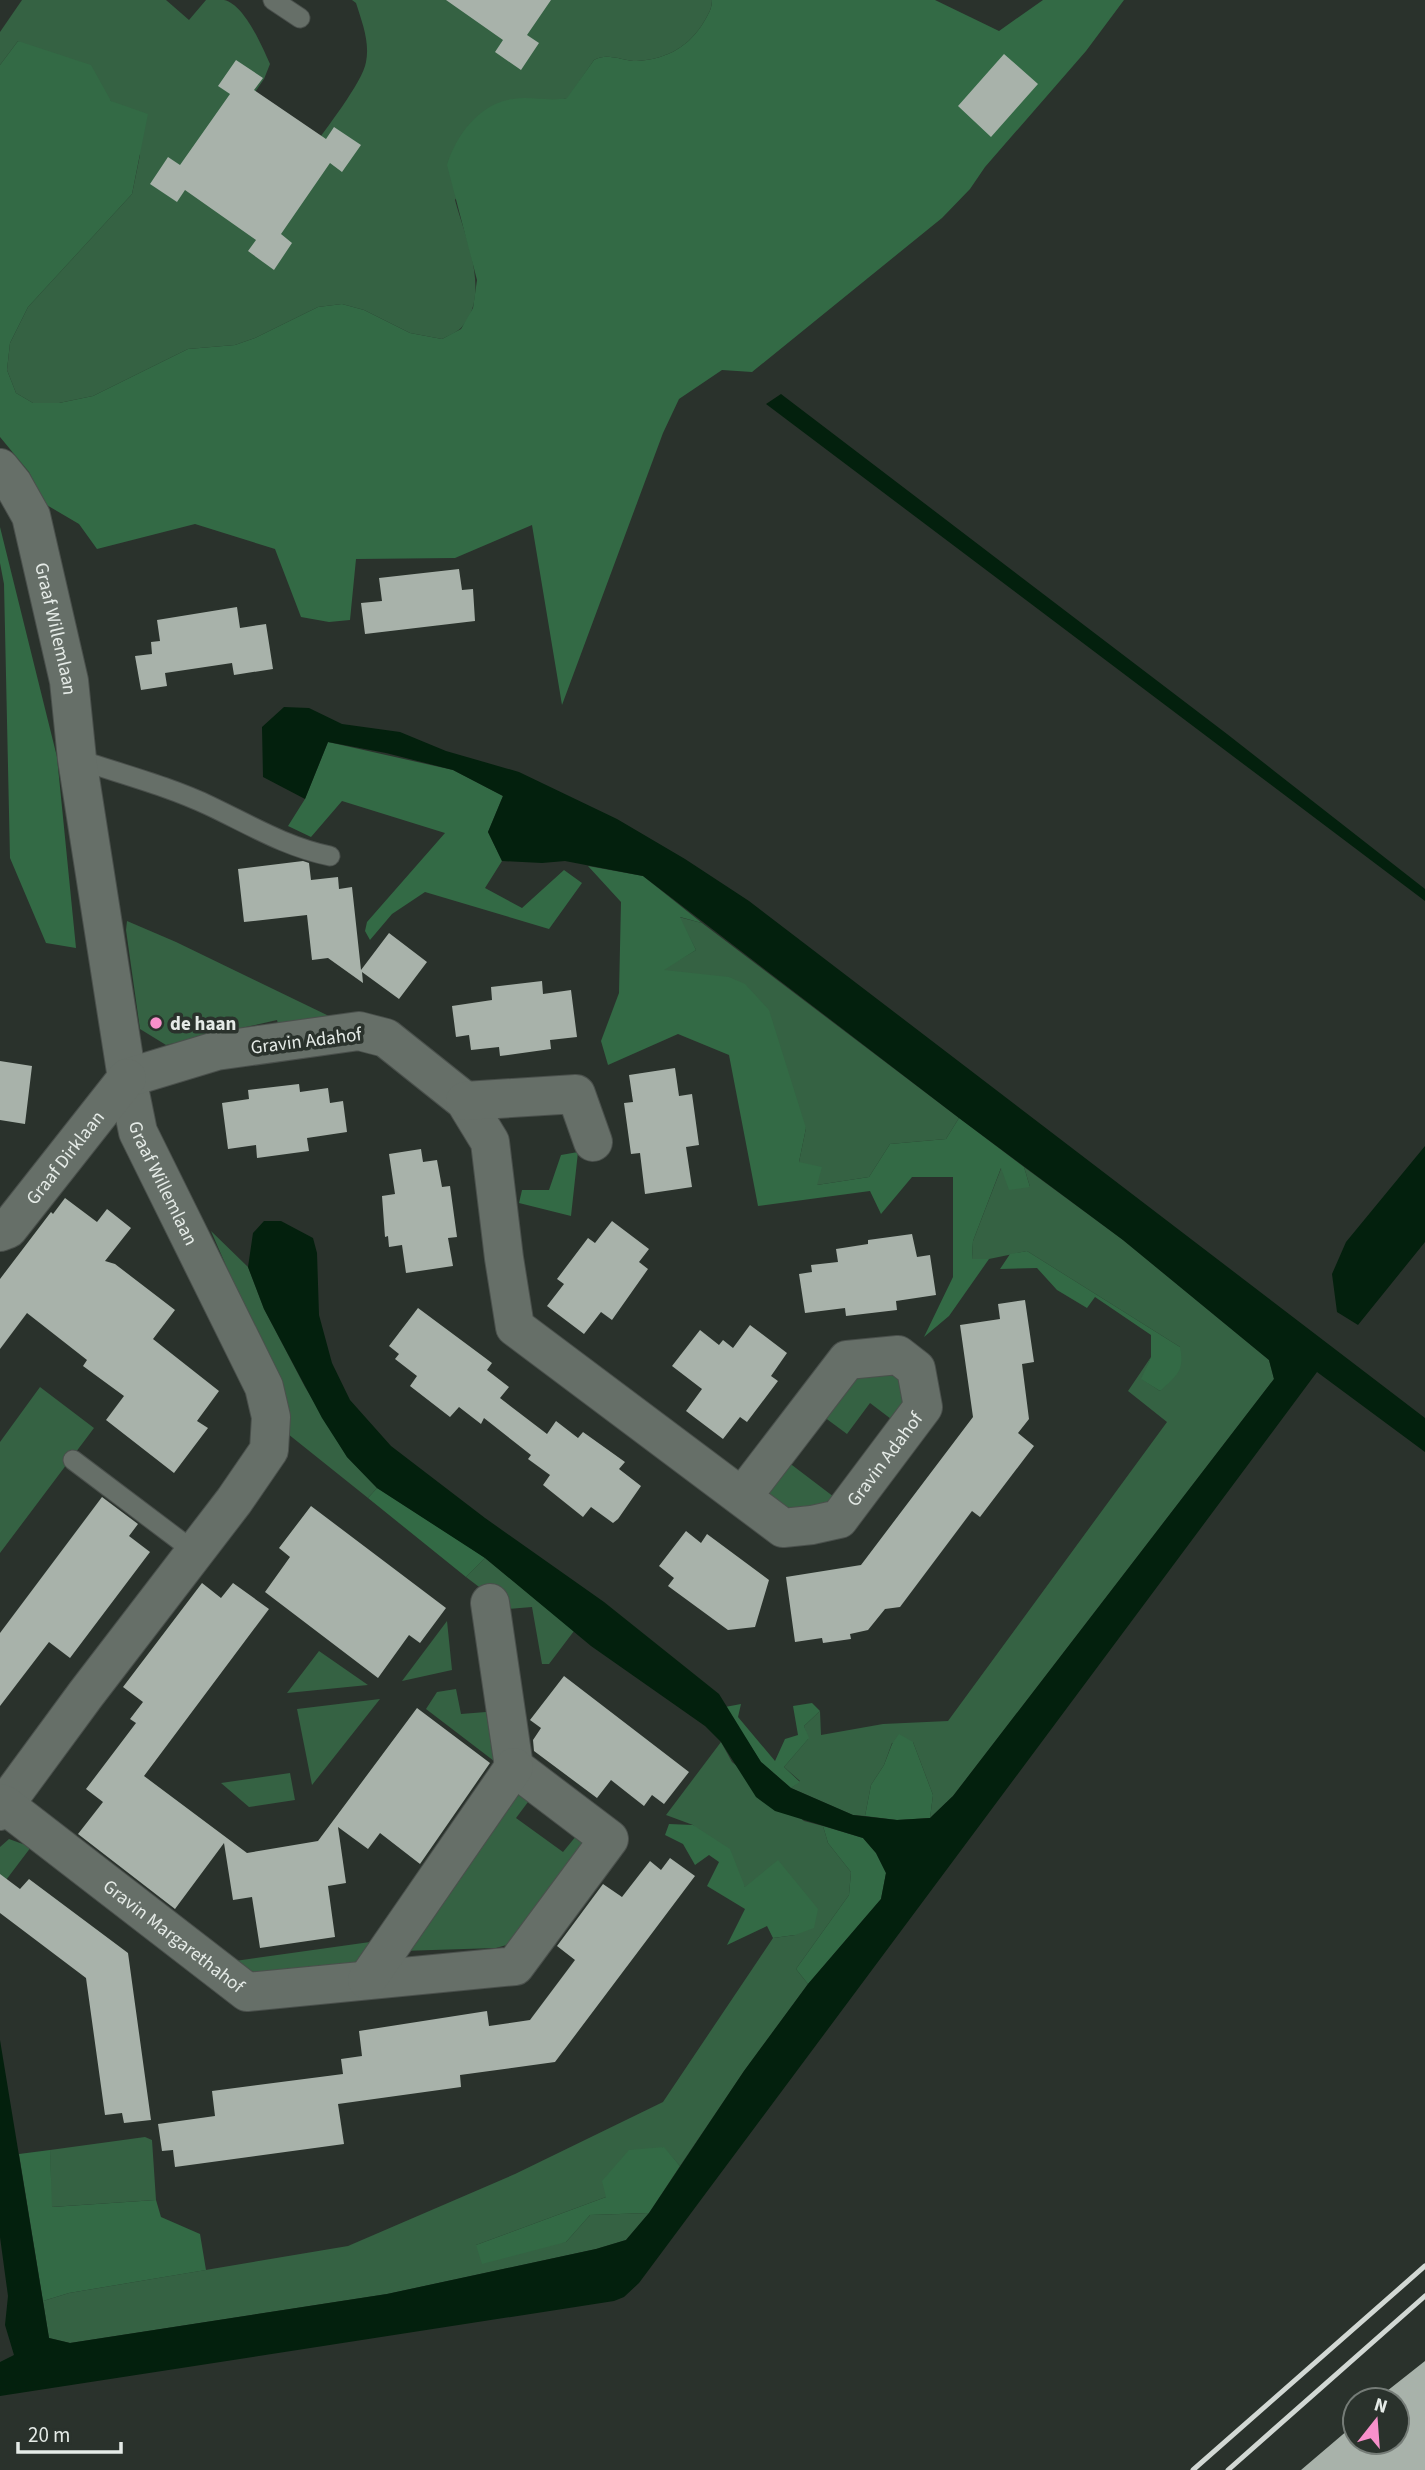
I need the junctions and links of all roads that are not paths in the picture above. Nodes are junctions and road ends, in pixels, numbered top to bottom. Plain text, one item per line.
1 (273, 0) edge
2 (300, 18) dead end
3 (0, 468) edge
4 (77, 759) junction
5 (330, 856) dead end
6 (127, 1078) junction
7 (465, 1101) junction
8 (593, 1142) dead end
9 (0, 1232) edge
10 (73, 1460) dead end
11 (742, 1497) junction
12 (195, 1552) junction
13 (490, 1603) dead end
14 (514, 1767) junction
15 (2, 1806) edge
16 (367, 1980) junction

1 - 2 lane
3 - 4 street, Graaf Willemlaan
4 - 5 lane
4 - 6 street, Graaf Willemlaan
6 - 7 street, Gravin Adahof
6 - 9 street, Graaf Dirklaan
6 - 12 street, Graaf Willemlaan
7 - 8 street
7 - 11 street, Gravin Adahof
10 - 12 lane
11 - 11 street, Gravin Adahof
12 - 15 street, Graaf Willemlaan
13 - 14 street
14 - 16 street
14 - 16 street, Gravin Margarethahof
15 - 16 street, Gravin Margarethahof

